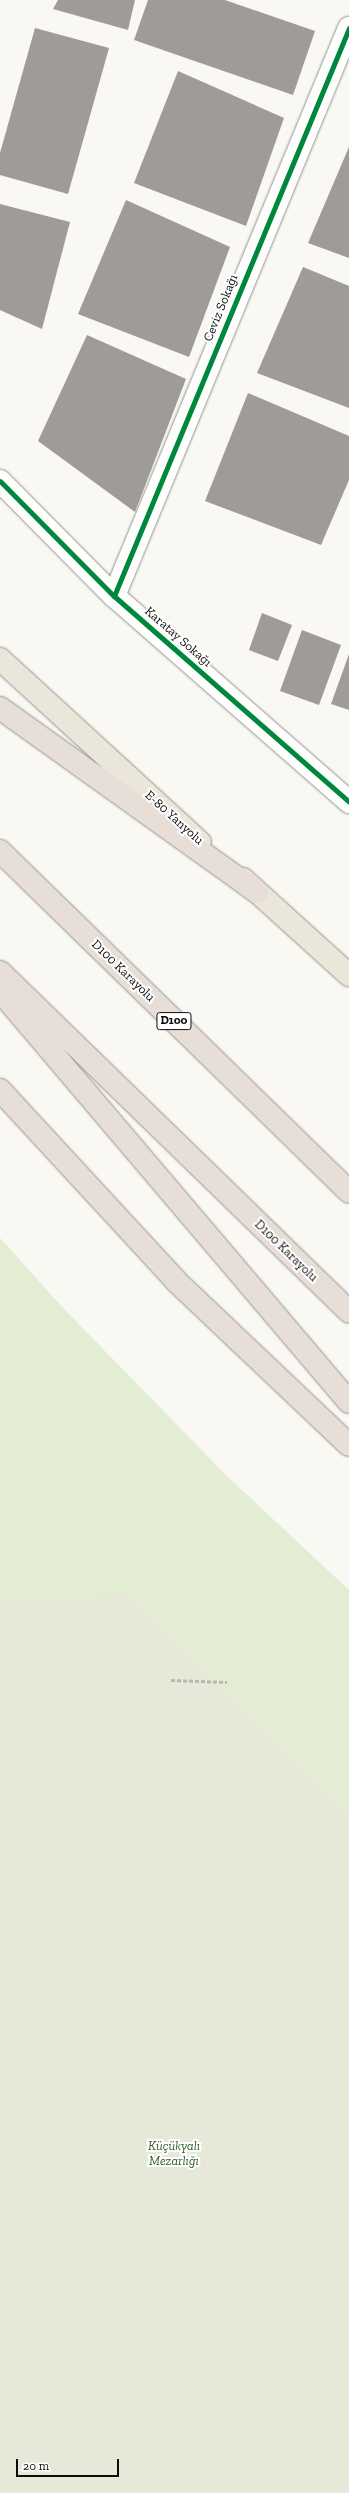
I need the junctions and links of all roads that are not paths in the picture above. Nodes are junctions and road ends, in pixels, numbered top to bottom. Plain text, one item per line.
1 (349, 28) edge
2 (0, 481) edge
3 (114, 596) junction
4 (0, 659) edge
5 (0, 708) edge
6 (349, 802) edge
7 (0, 851) edge
8 (257, 892) junction
9 (0, 972) edge
10 (349, 975) edge
11 (0, 991) edge
12 (0, 1090) edge
13 (349, 1192) edge
14 (349, 1311) edge
15 (349, 1402) edge
16 (349, 1445) edge

1 - 3 street, Ceviz Sokağı
2 - 3 street, Karatay Sokağı
3 - 6 street, Karatay Sokağı
4 - 8 main road, E-80 Yanyolu
5 - 8 highway
7 - 13 highway, D100 Karayolu / D100
8 - 10 main road, E-80 Yanyolu
9 - 14 highway, D100 Karayolu
11 - 15 highway
12 - 16 highway

